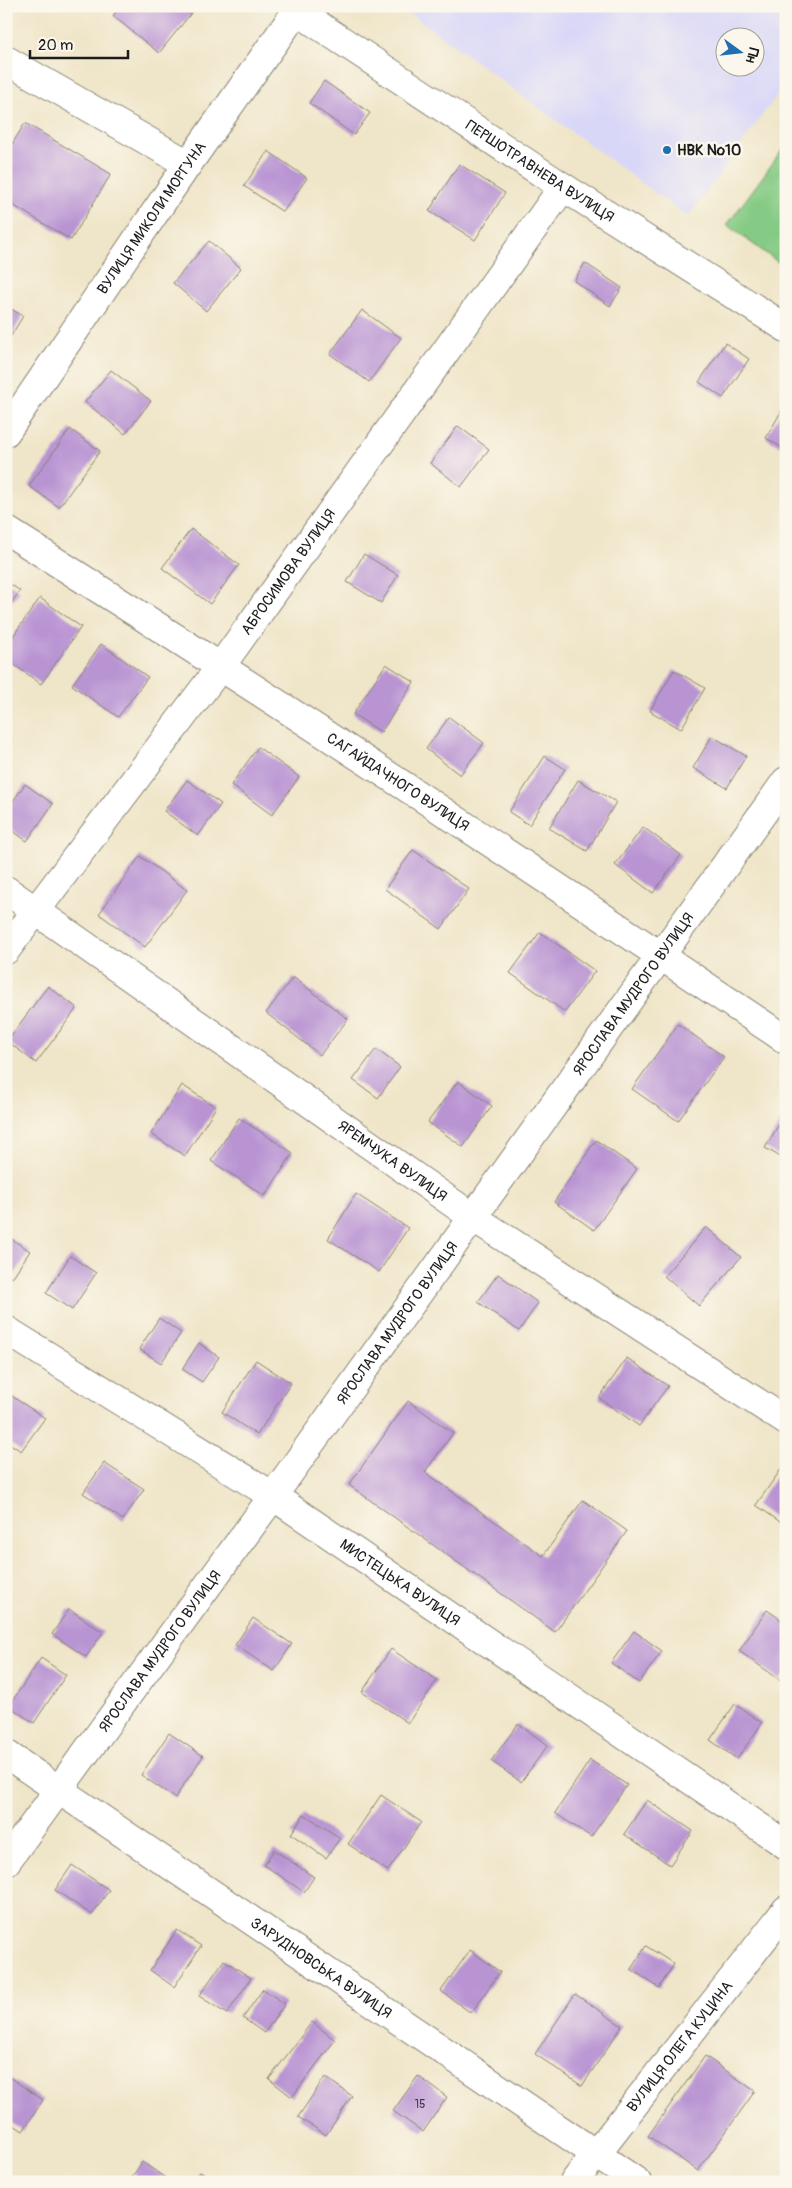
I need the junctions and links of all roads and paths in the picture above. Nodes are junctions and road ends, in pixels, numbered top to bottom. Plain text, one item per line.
1 (298, 8) edge
2 (6, 60) edge
3 (188, 164) junction
4 (563, 187) junction
5 (786, 328) edge
6 (6, 432) edge
7 (6, 530) edge
8 (221, 666) junction
9 (786, 782) edge
10 (6, 890) edge
11 (35, 910) junction
12 (6, 950) edge
13 (661, 956) junction
14 (786, 1040) edge
15 (474, 1218) junction
16 (6, 1330) edge
17 (786, 1421) edge
18 (273, 1496) junction
19 (6, 1754) edge
20 (60, 1789) junction
21 (786, 1844) edge
22 (6, 1862) edge
23 (786, 1910) edge
24 (594, 2154) junction
25 (574, 2182) edge
26 (637, 2182) edge

1 - 3 street, ВУЛИЦЯ МИКОЛИ МОРГУНА
1 - 4 street, ПЕРШОТРАВНЕВА ВУЛИЦЯ
2 - 3 street
3 - 6 street, ВУЛИЦЯ МИКОЛИ МОРГУНА
4 - 5 street, ПЕРШОТРАВНЕВА ВУЛИЦЯ
4 - 8 street, АБРОСИМОВА ВУЛИЦЯ
7 - 8 street, САГАЙДАЧНОГО ВУЛИЦЯ
8 - 11 street, АБРОСИМОВА ВУЛИЦЯ
8 - 13 street, САГАЙДАЧНОГО ВУЛИЦЯ
9 - 13 street, ЯРОСЛАВА МУДРОГО ВУЛИЦЯ
10 - 11 street, ЯРЕМЧУКА ВУЛИЦЯ
11 - 12 street, АБРОСИМОВА ВУЛИЦЯ
11 - 15 street, ЯРЕМЧУКА ВУЛИЦЯ
13 - 14 street, САГАЙДАЧНОГО ВУЛИЦЯ
13 - 15 street, ЯРОСЛАВА МУДРОГО ВУЛИЦЯ
15 - 17 street, ЯРЕМЧУКА ВУЛИЦЯ
15 - 18 street, ЯРОСЛАВА МУДРОГО ВУЛИЦЯ
16 - 18 street, МИСТЕЦЬКА ВУЛИЦЯ
18 - 20 street, ЯРОСЛАВА МУДРОГО ВУЛИЦЯ
18 - 21 street, МИСТЕЦЬКА ВУЛИЦЯ
19 - 20 street, ЗАРУДНОВСЬКА ВУЛИЦЯ
20 - 22 street, ЯРОСЛАВА МУДРОГО ВУЛИЦЯ
20 - 24 street, ЗАРУДНОВСЬКА ВУЛИЦЯ
23 - 24 street, ВУЛИЦЯ ОЛЕГА КУЦИНА
24 - 25 street, ВУЛИЦЯ ОЛЕГА КУЦИНА
24 - 26 street, ЗАРУДНОВСЬКА ВУЛИЦЯ

